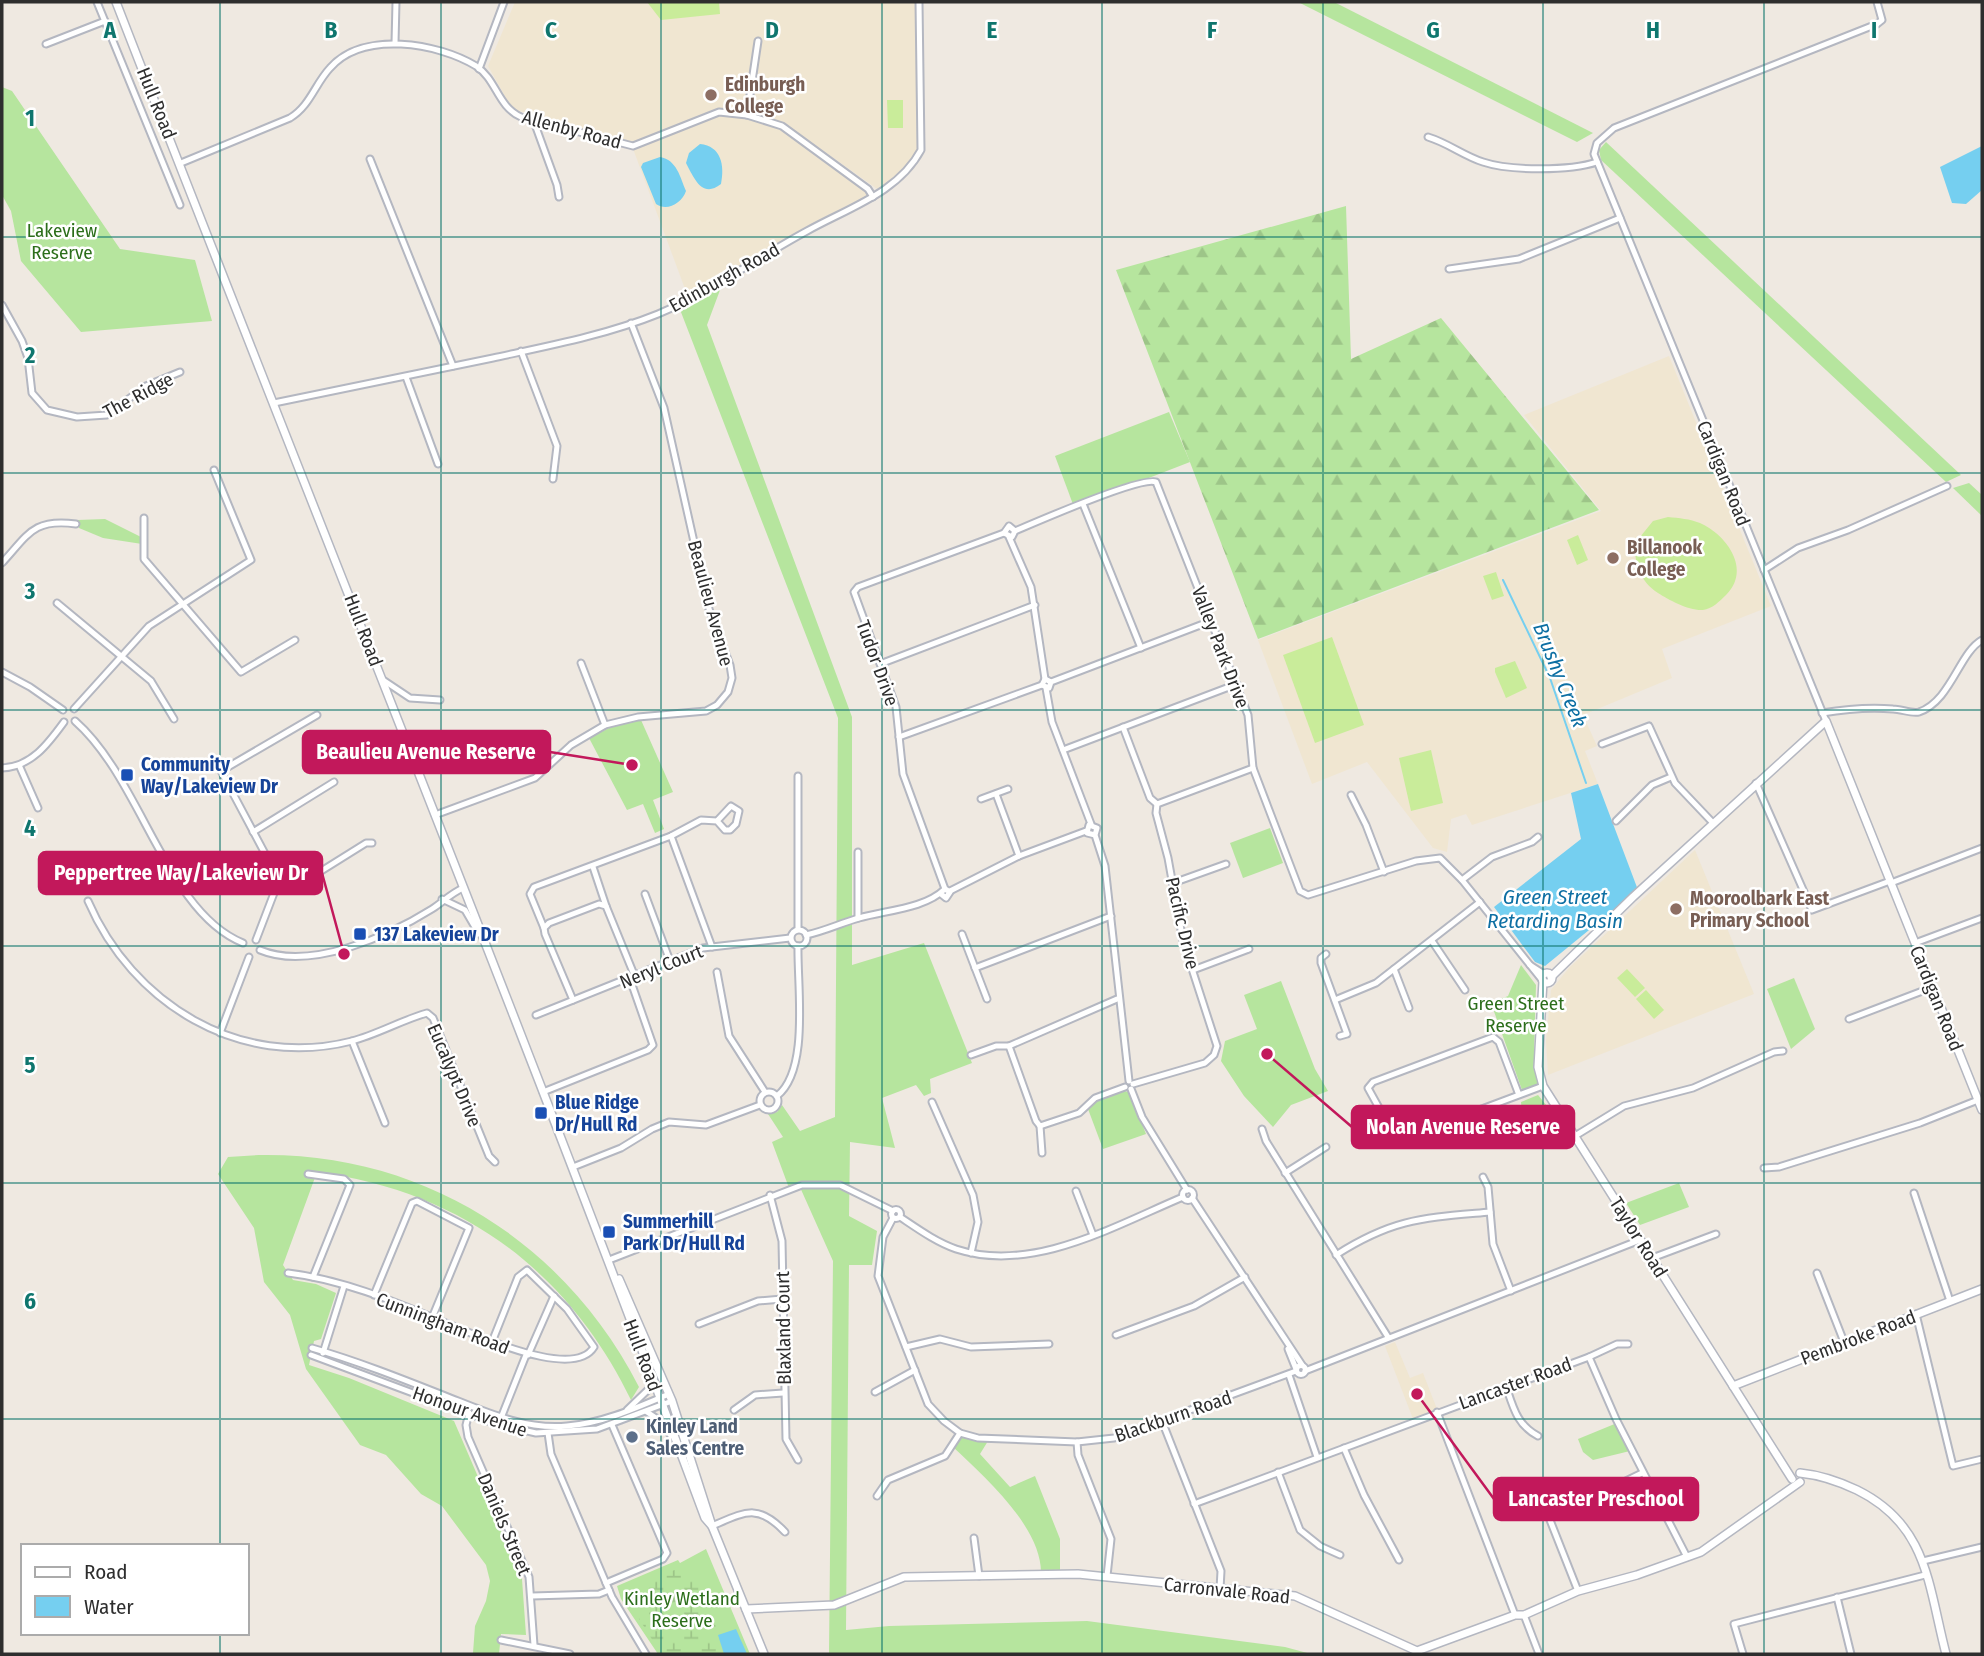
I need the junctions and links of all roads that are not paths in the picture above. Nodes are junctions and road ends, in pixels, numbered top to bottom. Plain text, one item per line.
1 (97, 2) edge
2 (116, 2) edge
3 (396, 2) edge
4 (504, 2) edge
5 (919, 2) edge
6 (1877, 2) edge
7 (105, 21) junction
8 (758, 41) dead end
9 (395, 43) junction
10 (46, 44) dead end
11 (480, 69) junction
12 (747, 115) junction
13 (533, 119) junction
14 (1429, 137) dead end
15 (370, 159) dead end
16 (1597, 162) junction
17 (181, 163) junction
18 (559, 197) dead end
19 (873, 197) junction
20 (180, 205) dead end
21 (1620, 218) junction
22 (1449, 269) dead end
23 (2, 304) edge
24 (631, 323) junction
25 (522, 352) junction
26 (453, 366) junction
27 (180, 372) dead end
28 (406, 377) junction
29 (274, 403) junction
30 (438, 464) dead end
31 (215, 470) dead end
32 (553, 479) dead end
33 (1947, 486) dead end
34 (1083, 504) junction
35 (144, 518) dead end
36 (76, 524) dead end
37 (1015, 531) junction
38 (1007, 535) junction
39 (2, 563) edge
40 (1764, 570) junction
41 (57, 603) dead end
42 (183, 604) junction
43 (1035, 605) junction
44 (1211, 621) junction
45 (295, 640) dead end
46 (1982, 640) edge
47 (1141, 648) junction
48 (121, 655) junction
49 (581, 663) dead end
50 (880, 664) junction
51 (2, 672) edge
52 (383, 680) junction
53 (1046, 684) junction
54 (1237, 684) junction
55 (440, 700) dead end
56 (74, 709) junction
57 (63, 710) junction
58 (317, 715) dead end
59 (1824, 717) junction
60 (174, 719) dead end
61 (75, 721) junction
62 (64, 722) junction
63 (606, 725) junction
64 (1122, 727) junction
65 (899, 737) junction
66 (1602, 744) dead end
67 (1063, 750) junction
68 (19, 765) junction
69 (2, 768) edge
70 (1252, 768) junction
71 (798, 776) dead end
72 (1671, 777) junction
73 (334, 782) dead end
74 (1756, 783) junction
75 (1009, 789) dead end
76 (996, 794) junction
77 (1351, 795) dead end
78 (981, 799) dead end
79 (1157, 804) junction
80 (38, 807) dead end
81 (435, 815) junction
82 (717, 821) junction
83 (1616, 821) dead end
84 (1713, 823) junction
85 (1091, 824) junction
86 (1086, 831) junction
87 (253, 832) junction
88 (1095, 835) junction
89 (671, 836) junction
90 (1538, 836) dead end
91 (372, 843) dead end
92 (1982, 848) edge
93 (858, 852) dead end
94 (1019, 856) junction
95 (1226, 863) dead end
96 (593, 867) junction
97 (1384, 872) junction
98 (279, 880) junction
99 (1462, 880) junction
100 (1891, 882) junction
101 (1173, 883) junction
102 (463, 888) junction
103 (945, 891) junction
104 (645, 894) dead end
105 (442, 899) junction
106 (88, 901) dead end
107 (1480, 902) junction
108 (606, 906) junction
109 (1111, 916) junction
110 (858, 918) junction
111 (1982, 918) edge
112 (544, 928) junction
113 (798, 929) junction
114 (479, 934) junction
115 (962, 934) dead end
116 (807, 935) junction
117 (790, 938) junction
118 (256, 940) junction
119 (1432, 941) junction
120 (243, 943) junction
121 (1915, 943) junction
122 (798, 946) junction
123 (712, 947) junction
124 (1249, 949) dead end
125 (260, 950) junction
126 (1326, 954) dead end
127 (249, 957) junction
128 (670, 961) junction
129 (975, 968) junction
130 (1394, 969) junction
131 (1193, 970) junction
132 (717, 972) dead end
133 (633, 978) junction
134 (1546, 978) junction
135 (1933, 986) junction
136 (1465, 990) dead end
137 (987, 999) dead end
138 (1118, 999) junction
139 (573, 1000) junction
140 (1335, 1000) junction
141 (1409, 1008) dead end
142 (536, 1015) dead end
143 (1849, 1019) dead end
144 (220, 1033) junction
145 (1340, 1036) dead end
146 (352, 1041) junction
147 (1009, 1046) junction
148 (1783, 1051) dead end
149 (971, 1055) dead end
150 (1130, 1085) junction
151 (1544, 1086) junction
152 (543, 1092) junction
153 (765, 1092) junction
154 (1519, 1095) junction
155 (777, 1096) junction
156 (1979, 1100) junction
157 (932, 1102) dead end
158 (761, 1105) junction
159 (1982, 1110) edge
160 (385, 1123) dead end
161 (1040, 1126) junction
162 (1262, 1129) dead end
163 (1575, 1136) junction
164 (1326, 1147) dead end
165 (1042, 1153) dead end
166 (495, 1162) dead end
167 (573, 1167) junction
168 (1765, 1168) dead end
169 (1285, 1173) junction
170 (308, 1174) dead end
171 (1483, 1177) dead end
172 (1186, 1190) junction
173 (1076, 1191) dead end
174 (1914, 1193) dead end
175 (770, 1195) junction
176 (1183, 1197) junction
177 (1192, 1198) junction
178 (1490, 1212) junction
179 (895, 1215) junction
180 (1716, 1234) dead end
181 (1093, 1235) junction
182 (1640, 1240) junction
183 (971, 1253) junction
184 (1336, 1255) junction
185 (1652, 1258) junction
186 (609, 1260) junction
187 (288, 1273) dead end
188 (1816, 1273) dead end
189 (313, 1276) junction
190 (1245, 1277) junction
191 (344, 1286) junction
192 (1982, 1289) edge
193 (1511, 1290) junction
194 (374, 1295) junction
195 (554, 1296) junction
196 (782, 1299) junction
197 (1950, 1301) junction
198 (1916, 1314) junction
199 (432, 1318) junction
200 (699, 1324) dead end
201 (1116, 1335) dead end
202 (1388, 1337) junction
203 (492, 1342) junction
204 (1844, 1342) junction
205 (1049, 1344) dead end
206 (1628, 1344) dead end
207 (906, 1347) junction
208 (324, 1351) junction
209 (527, 1355) junction
210 (1589, 1357) junction
211 (322, 1358) junction
212 (1301, 1369) junction
213 (915, 1370) junction
214 (1289, 1375) junction
215 (654, 1384) junction
216 (1506, 1385) junction
217 (1733, 1386) junction
218 (875, 1392) dead end
219 (783, 1394) junction
220 (671, 1397) junction
221 (662, 1401) junction
222 (470, 1410) junction
223 (734, 1410) dead end
224 (646, 1411) junction
225 (625, 1412) junction
226 (1437, 1412) junction
227 (501, 1418) junction
228 (1162, 1421) junction
229 (612, 1425) junction
230 (548, 1430) junction
231 (960, 1433) junction
232 (1538, 1436) dead end
233 (1077, 1441) junction
234 (1344, 1448) junction
235 (1317, 1457) junction
236 (1982, 1459) edge
237 (798, 1460) dead end
238 (687, 1471) junction
239 (1279, 1472) junction
240 (1642, 1473) junction
241 (1796, 1479) junction
242 (1597, 1494) dead end
243 (877, 1496) dead end
244 (1194, 1504) junction
245 (1548, 1515) dead end
246 (712, 1526) junction
247 (785, 1532) dead end
248 (974, 1538) dead end
249 (1982, 1547) edge
250 (1340, 1555) dead end
251 (1687, 1557) junction
252 (1399, 1560) dead end
253 (1923, 1562) junction
254 (1926, 1575) junction
255 (979, 1576) junction
256 (1107, 1576) junction
257 (607, 1586) junction
258 (1220, 1589) junction
259 (1578, 1591) junction
260 (532, 1596) junction
261 (1837, 1597) junction
262 (746, 1609) junction
263 (1515, 1615) junction
264 (1524, 1615) junction
265 (500, 1640) dead end
266 (534, 1645) junction
267 (570, 1654) edge
268 (646, 1654) edge
269 (764, 1654) edge
270 (1539, 1654) edge
271 (1743, 1654) edge
272 (1851, 1654) edge
273 (1946, 1654) edge

1 - 7 street, Hull Road
2 - 17 street, Hull Road
3 - 9 street
4 - 11 street
5 - 19 street, Edinburgh Road
6 - 16 street
7 - 10 street
7 - 20 street, Hull Road
8 - 12 street
9 - 11 street
9 - 17 street
11 - 13 street, Allenby Road
12 - 13 street, Allenby Road
12 - 19 street, Allenby Road
13 - 18 street
14 - 16 street
15 - 26 street
16 - 21 street, Cardigan Road
17 - 29 street, Hull Road
19 - 24 street, Edinburgh Road
21 - 22 street
21 - 40 street, Cardigan Road
23 - 27 street, The Ridge
24 - 25 street, Edinburgh Road
24 - 63 street, Beaulieu Avenue
25 - 26 street, Edinburgh Road
25 - 32 street
26 - 28 street, Edinburgh Road
28 - 29 street, Edinburgh Road
28 - 30 street
29 - 52 street, Hull Road
31 - 42 street
33 - 40 street
34 - 37 street
34 - 44 street, Valley Park Drive
34 - 47 street
35 - 42 street
36 - 39 street
37 - 38 street
37 - 38 street
38 - 43 street
38 - 50 street, Tudor Drive
40 - 59 street, Cardigan Road
41 - 48 street
42 - 45 street
42 - 48 street
43 - 50 street
43 - 53 street
44 - 47 street
44 - 54 street, Valley Park Drive
46 - 59 street
47 - 53 street
48 - 56 street
48 - 60 street
49 - 63 street
50 - 65 street, Tudor Drive
51 - 57 street
52 - 55 street
52 - 81 street, Hull Road
53 - 65 street
53 - 67 street
54 - 64 street
54 - 70 street, Valley Park Drive
56 - 57 street
56 - 61 street
57 - 62 street
58 - 87 street
59 - 74 street
59 - 100 street, Cardigan Road
61 - 62 street
61 - 120 street
62 - 68 street
63 - 81 street, Beaulieu Avenue
64 - 67 street
64 - 79 street
65 - 103 street, Tudor Drive
66 - 72 street
67 - 85 street
68 - 69 street
68 - 80 street
70 - 79 street
70 - 97 street, Valley Park Drive
71 - 113 street
72 - 83 street
72 - 84 street
73 - 87 street
74 - 84 street
74 - 100 street
75 - 76 street
76 - 78 street
76 - 94 street
77 - 97 street
79 - 101 street, Pacific Drive
81 - 102 street, Hull Road
82 - 82 street
82 - 89 street
84 - 134 street
85 - 86 street
85 - 88 street
86 - 88 street
86 - 94 street
87 - 98 street
88 - 109 street
89 - 96 street
89 - 123 street
90 - 99 street
91 - 98 street
92 - 100 street
93 - 110 street
94 - 103 street
95 - 101 street
96 - 108 street
96 - 112 street
97 - 99 street
98 - 118 street
99 - 107 street
100 - 121 street, Cardigan Road
101 - 131 street, Pacific Drive
102 - 105 street
102 - 114 street, Hull Road
103 - 110 street
104 - 128 street
105 - 114 street
105 - 125 street
106 - 144 street, Eucalypt Drive
107 - 119 street
107 - 134 street
108 - 112 street
108 - 133 street
109 - 129 street
109 - 138 street
110 - 116 street
111 - 121 street
112 - 139 street
113 - 116 street
113 - 117 street
114 - 152 street, Hull Road
115 - 129 street
116 - 122 street
117 - 122 street
117 - 123 street, Neryl Court
118 - 120 street
118 - 125 street
119 - 130 street
119 - 136 street
120 - 127 street
121 - 135 street, Cardigan Road
122 - 155 street
123 - 128 street, Neryl Court
124 - 131 street
125 - 127 street
126 - 140 street
127 - 144 street
128 - 133 street, Neryl Court
129 - 137 street
130 - 140 street
130 - 141 street
131 - 150 street, Pacific Drive
132 - 153 street
133 - 139 street, Neryl Court
133 - 152 street
134 - 151 street, Taylor Road
135 - 143 street
135 - 156 street, Cardigan Road
138 - 147 street
138 - 150 street
139 - 142 street, Neryl Court
140 - 145 street
144 - 146 street, Eucalypt Drive
146 - 160 street
146 - 166 street, Eucalypt Drive
147 - 149 street
147 - 161 street
148 - 163 street
150 - 161 street, Pacific Drive
150 - 172 street
151 - 154 street
151 - 163 street, Taylor Road
152 - 167 street, Hull Road
153 - 155 street
153 - 158 street
154 - 154 street
155 - 158 street
156 - 159 street, Cardigan Road
156 - 168 street
157 - 183 street
158 - 167 street
161 - 165 street
162 - 169 street
163 - 182 street, Taylor Road
164 - 169 street
167 - 186 street, Hull Road
169 - 184 street
170 - 189 street
171 - 178 street
172 - 176 street
172 - 177 street
173 - 181 street
174 - 197 street
175 - 179 street
175 - 186 street
175 - 196 street, Blaxland Court
176 - 177 street
176 - 181 street
177 - 190 street
178 - 184 street
178 - 193 street
179 - 183 street
179 - 207 street
180 - 185 street
181 - 183 street
182 - 185 street, Taylor Road
182 - 193 street, Blackburn Road
184 - 202 street
185 - 217 street, Taylor Road
186 - 215 street, Hull Road
186 - 220 street, Hull Road
187 - 189 street, Cunningham Road
188 - 204 street
189 - 191 street, Cunningham Road
190 - 201 street
190 - 212 street
191 - 194 street, Cunningham Road
191 - 208 street
192 - 197 street, Pembroke Road
193 - 202 street, Blackburn Road
194 - 199 street, Cunningham Road
194 - 199 street
195 - 203 street
195 - 209 street
195 - 209 street, Cunningham Road
196 - 200 street
196 - 219 street, Blaxland Court
197 - 198 street, Pembroke Road
198 - 204 street, Pembroke Road
198 - 236 street
199 - 203 street, Cunningham Road
202 - 212 street, Blackburn Road
203 - 209 street, Cunningham Road
204 - 217 street, Pembroke Road
205 - 207 street
206 - 210 street
207 - 213 street
208 - 211 street
208 - 211 street, Honour Avenue
208 - 222 street, Honour Avenue
209 - 227 street
210 - 216 street, Lancaster Road
210 - 240 street, Lancaster Road
211 - 222 street, Honour Avenue
212 - 214 street, Blackburn Road
213 - 218 street
213 - 231 street
214 - 228 street, Blackburn Road
214 - 235 street
215 - 221 street, Hull Road
215 - 225 street
216 - 226 street, Lancaster Road
216 - 232 street
217 - 241 street, Taylor Road
219 - 223 street
219 - 237 street, Blaxland Court
220 - 221 street, Honour Avenue
220 - 246 street, Hull Road
221 - 224 street, Honour Avenue
221 - 225 street, Honour Avenue
221 - 238 street, Hull Road
222 - 227 street, Honour Avenue
222 - 230 street, Honour Avenue
222 - 260 street, Daniels Street
224 - 229 street, Honour Avenue
224 - 238 street
225 - 230 street, Honour Avenue
226 - 234 street, Lancaster Road
226 - 263 street
227 - 230 street, Honour Avenue
228 - 233 street, Blackburn Road
228 - 244 street
229 - 230 street, Honour Avenue
229 - 257 street
230 - 257 street
231 - 233 street, Blackburn Road
231 - 243 street
233 - 256 street
234 - 235 street, Lancaster Road
234 - 252 street
235 - 239 street, Lancaster Road
238 - 246 street, Hull Road
239 - 244 street, Lancaster Road
239 - 250 street
240 - 242 street
240 - 251 street, Lancaster Road
241 - 251 street, Carronvale Road
241 - 253 street, Taylor Road
244 - 258 street
245 - 259 street
246 - 247 street
246 - 262 street, Hull Road
248 - 255 street
249 - 253 street
251 - 259 street, Carronvale Road
253 - 254 street, Taylor Road
254 - 261 street
254 - 273 street, Taylor Road
255 - 256 street, Carronvale Road
255 - 262 street, Carronvale Road
256 - 258 street, Carronvale Road
257 - 260 street
257 - 268 street
258 - 263 street, Carronvale Road
259 - 264 street, Carronvale Road
260 - 266 street, Daniels Street
261 - 271 street
261 - 272 street
262 - 269 street, Hull Road
263 - 264 street, Carronvale Road
264 - 270 street
265 - 266 street
266 - 267 street

